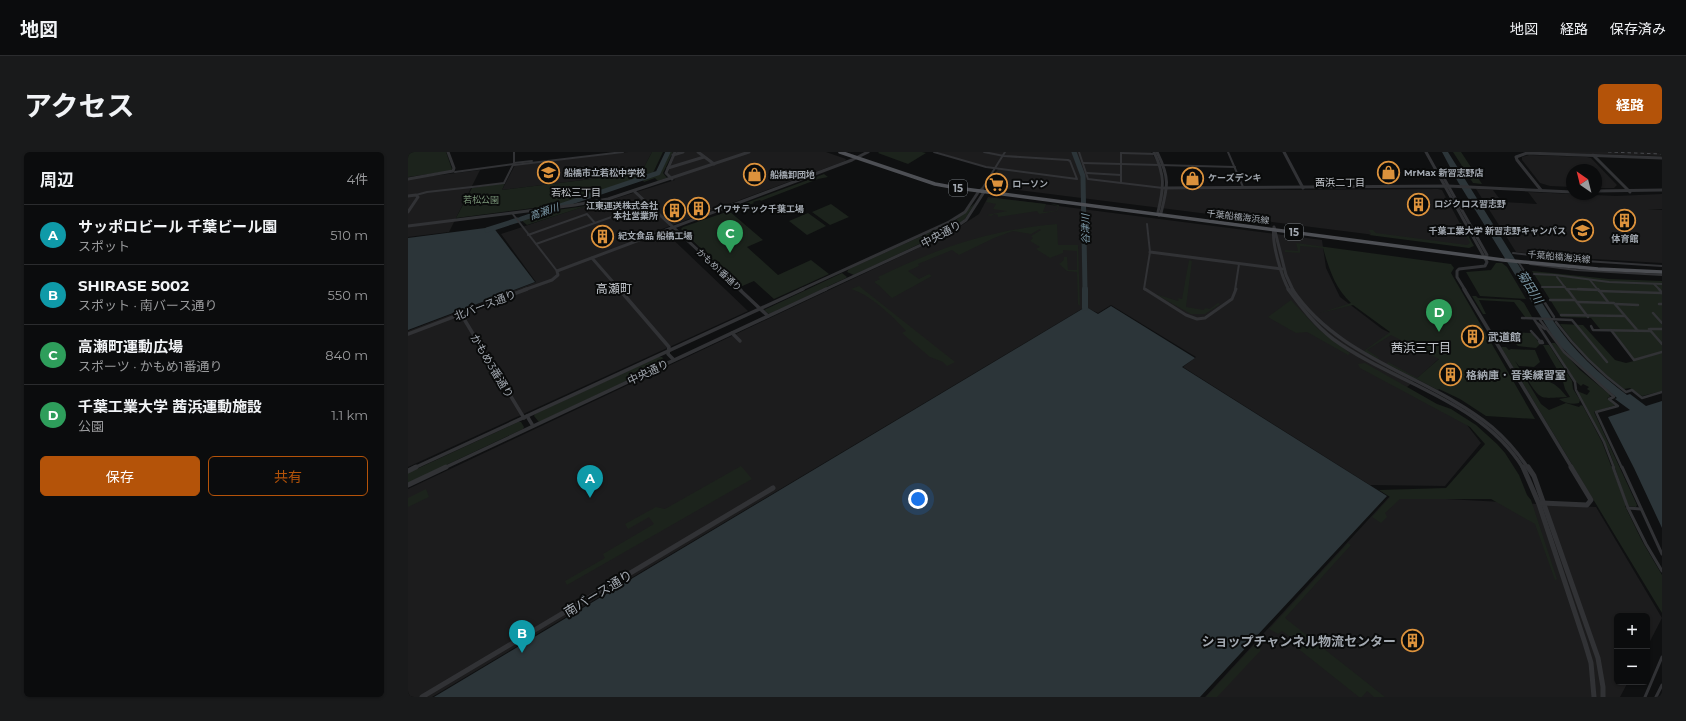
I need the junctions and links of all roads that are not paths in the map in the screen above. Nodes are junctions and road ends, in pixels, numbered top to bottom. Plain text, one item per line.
1 (448, 152) edge
2 (514, 152) edge
3 (623, 152) edge
4 (683, 152) edge
5 (698, 152) edge
6 (749, 152) edge
7 (840, 152) edge
8 (847, 152) edge
9 (868, 152) edge
10 (934, 152) edge
11 (984, 152) edge
12 (1005, 152) edge
13 (1079, 152) edge
14 (1121, 152) edge
15 (1228, 152) edge
16 (1284, 152) edge
17 (1428, 152) edge
18 (941, 153) edge
19 (1156, 153) edge
20 (674, 154) edge
21 (1592, 154) junction
22 (704, 156) junction
23 (1004, 156) junction
24 (858, 157) junction
25 (1662, 158) edge
26 (532, 161) dead end
27 (1083, 163) junction
28 (514, 164) junction
29 (714, 164) junction
30 (1121, 164) junction
31 (1163, 166) junction
32 (1235, 167) junction
33 (668, 168) junction
34 (511, 169) joint
35 (996, 169) junction
36 (455, 172) dead end
37 (1086, 173) junction
38 (1121, 175) junction
39 (408, 178) edge
40 (672, 179) junction
41 (1121, 183) junction
42 (1446, 185) junction
43 (472, 186) joint
44 (1243, 187) junction
45 (1302, 187) junction
46 (1166, 188) junction
47 (1540, 189) junction
48 (982, 191) junction
49 (1566, 191) edge
50 (1662, 191) edge
51 (634, 192) junction
52 (1602, 192) edge
53 (1630, 193) junction
54 (416, 195) junction
55 (408, 196) edge
56 (648, 204) junction
57 (408, 212) edge
58 (512, 213) junction
59 (1159, 213) junction
60 (595, 223) junction
61 (1147, 224) dead end
62 (408, 226) edge
63 (673, 227) junction
64 (1275, 229) junction
65 (528, 235) junction
66 (536, 244) junction
67 (1150, 252) junction
68 (1513, 253) dead end
69 (1484, 256) junction
70 (592, 258) junction
71 (1239, 264) junction
72 (1662, 266) edge
73 (1283, 269) junction
74 (557, 271) junction
75 (843, 271) junction
76 (1662, 271) edge
77 (1534, 274) dead end
78 (1662, 275) edge
79 (1557, 276) junction
80 (851, 277) junction
81 (1589, 280) junction
82 (1654, 284) junction
83 (1662, 284) edge
84 (1542, 287) dead end
85 (1566, 288) junction
86 (1599, 291) junction
87 (1662, 293) edge
88 (1550, 300) dead end
89 (1576, 301) junction
90 (1609, 303) junction
91 (1615, 304) junction
92 (1659, 304) dead end
93 (1662, 304) edge
94 (1638, 305) dead end
95 (760, 309) junction
96 (1653, 313) dead end
97 (461, 314) junction
98 (1560, 315) dead end
99 (768, 316) junction
100 (1588, 316) junction
101 (1625, 316) junction
102 (1554, 317) dead end
103 (1522, 318) dead end
104 (1536, 320) junction
105 (1540, 320) dead end
106 (1562, 320) junction
107 (1662, 323) edge
108 (1591, 326) dead end
109 (1662, 329) edge
110 (1546, 330) junction
111 (1611, 330) junction
112 (1531, 331) dead end
113 (1638, 331) junction
114 (1651, 331) junction
115 (732, 333) junction
116 (408, 334) edge
117 (740, 341) dead end
118 (1548, 342) junction
119 (1555, 342) junction
120 (1662, 344) edge
121 (670, 350) junction
122 (1662, 352) edge
123 (674, 360) junction
124 (1607, 362) dead end
125 (1662, 392) edge
126 (525, 417) junction
127 (533, 426) junction
128 (408, 471) edge
129 (408, 485) edge
130 (773, 488) dead end
131 (1538, 502) junction
132 (1543, 503) junction
133 (1628, 508) junction
134 (1641, 509) junction
135 (1662, 554) edge
136 (1662, 571) edge
137 (1662, 657) edge
138 (1662, 685) edge
139 (422, 697) edge
140 (1594, 697) edge
141 (1603, 697) edge
142 (1645, 697) edge
143 (1656, 697) edge

1 - 39 street
2 - 28 street
3 - 28 street
4 - 20 street
5 - 22 street
6 - 29 street
7 - 24 main road, 千葉船橋海浜線 / 15
8 - 24 main road, 千葉船橋海浜線 / 15
9 - 24 street
10 - 18 street
11 - 23 street
12 - 23 street
13 - 27 street
14 - 19 street
14 - 30 street
15 - 32 street
16 - 45 street
17 - 42 street
18 - 35 street
19 - 31 street
20 - 33 street
21 - 25 street
21 - 47 street
21 - 53 street
22 - 29 street
22 - 33 street
23 - 35 street
23 - 35 street
24 - 48 main road, 千葉船橋海浜線 / 15
24 - 63 street
26 - 28 street
27 - 30 street
27 - 37 street
28 - 34 street
28 - 36 street
29 - 40 street
30 - 31 street
30 - 38 street
31 - 32 street
31 - 46 street
32 - 44 street
33 - 40 street
34 - 43 street
35 - 48 street
37 - 38 street
37 - 41 street
38 - 41 street
40 - 51 street
41 - 46 street
42 - 45 street
42 - 47 street
42 - 69 street
42 - 69 street
43 - 54 street
44 - 45 street
44 - 46 street
45 - 46 street
46 - 59 street
47 - 49 street
48 - 59 main road, 千葉船橋海浜線 / 15
48 - 75 street, 中央通り
48 - 80 street, 中央通り
50 - 53 street
51 - 56 street, かもめ1番通り
51 - 58 street
52 - 53 street
54 - 55 street
54 - 57 street
56 - 60 street
56 - 63 street, かもめ1番通り
58 - 62 street
58 - 65 street
59 - 64 main road, 千葉船橋海浜線 / 15
60 - 65 street
60 - 66 street
61 - 67 street
63 - 70 street
63 - 95 street, かもめ1番通り
64 - 69 main road, 千葉船橋海浜線 / 15
64 - 73 street
65 - 66 street
66 - 74 street
67 - 71 street
67 - 71 street
68 - 72 street
69 - 76 main road, 千葉船橋海浜線 / 15
69 - 132 street
70 - 74 street
70 - 121 street
71 - 73 street
73 - 131 street
73 - 132 street
74 - 97 street, 北バース通り
75 - 80 street
75 - 95 street, 中央通り
77 - 79 street
78 - 102 street
79 - 81 street
79 - 85 street
80 - 99 street, 中央通り
81 - 82 street
81 - 86 street
82 - 83 street
82 - 87 street
84 - 85 street
85 - 86 street
85 - 89 street
86 - 87 street
86 - 90 street
88 - 89 street
89 - 90 street
89 - 100 street
90 - 91 street
91 - 94 street
91 - 101 street
92 - 93 street
95 - 99 street, かもめ1番通り
95 - 121 street, 中央通り
96 - 107 street
97 - 116 street, 北バース通り
97 - 126 street, かもめ3番通り
98 - 100 street
99 - 115 street, 中央通り
100 - 101 street
101 - 113 street
103 - 104 street
104 - 106 street
104 - 110 street
104 - 118 street
105 - 110 street
106 - 124 street
106 - 125 street
108 - 111 street
109 - 114 street
110 - 119 street
111 - 113 street
111 - 122 street
112 - 118 street
113 - 114 street
114 - 120 street
115 - 117 street
115 - 123 street, 中央通り
118 - 119 street
118 - 133 street
119 - 134 street
121 - 123 street
121 - 126 street, 中央通り
123 - 127 street, 中央通り
126 - 127 street, かもめ3番通り
126 - 128 street, 中央通り
127 - 129 street, 中央通り
130 - 139 street, 南バース通り
131 - 132 street
131 - 140 street
132 - 141 street
133 - 134 street
133 - 136 street
134 - 135 street
137 - 142 street
138 - 143 street

